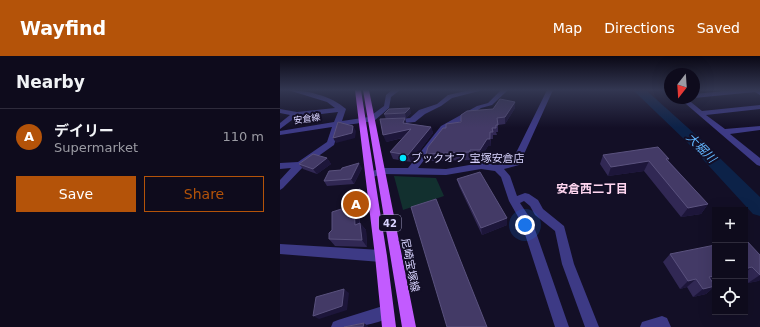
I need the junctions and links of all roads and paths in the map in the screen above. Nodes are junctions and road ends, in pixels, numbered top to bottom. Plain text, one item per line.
1 (332, 103) edge
2 (365, 103) edge
3 (369, 103) edge
4 (387, 103) edge
5 (442, 103) edge
6 (491, 103) edge
7 (544, 103) edge
8 (689, 104) edge
9 (760, 107) edge
10 (342, 109) junction
11 (280, 111) edge
12 (700, 113) junction
13 (294, 115) junction
14 (374, 121) junction
15 (336, 125) junction
16 (280, 127) edge
17 (760, 128) edge
18 (723, 132) junction
19 (280, 133) edge
20 (760, 163) edge
21 (300, 165) junction
22 (280, 166) edge
23 (498, 168) junction
24 (412, 171) junction
25 (375, 173) junction
26 (280, 186) edge
27 (514, 201) junction
28 (280, 249) edge
29 (381, 256) junction
30 (386, 312) junction
31 (338, 327) edge
32 (389, 327) edge
33 (409, 327) edge
34 (562, 327) edge
35 (592, 327) edge
36 (647, 327) edge
37 (664, 327) edge

1 - 10 street
2 - 14 main road, 尼崎宝塚線 / 42
3 - 14 main road, 尼崎宝塚線 / 42
4 - 14 street
5 - 14 street, 安倉線
6 - 24 street
7 - 23 street
8 - 12 street
9 - 12 street
10 - 13 street
10 - 15 street
11 - 13 street
12 - 18 street
13 - 16 street
14 - 15 street, 安倉線
14 - 25 main road, 尼崎宝塚線 / 42
15 - 19 street, 安倉線
15 - 21 street
17 - 18 street
18 - 20 street
21 - 22 street
21 - 26 street
23 - 24 street
23 - 27 street
24 - 25 street
25 - 29 main road, 尼崎宝塚線 / 42
25 - 33 main road, 尼崎宝塚線 / 42
27 - 34 street
27 - 35 street
28 - 29 street
29 - 30 main road, 尼崎宝塚線 / 42
30 - 31 street
30 - 32 main road, 尼崎宝塚線 / 42
36 - 37 street

